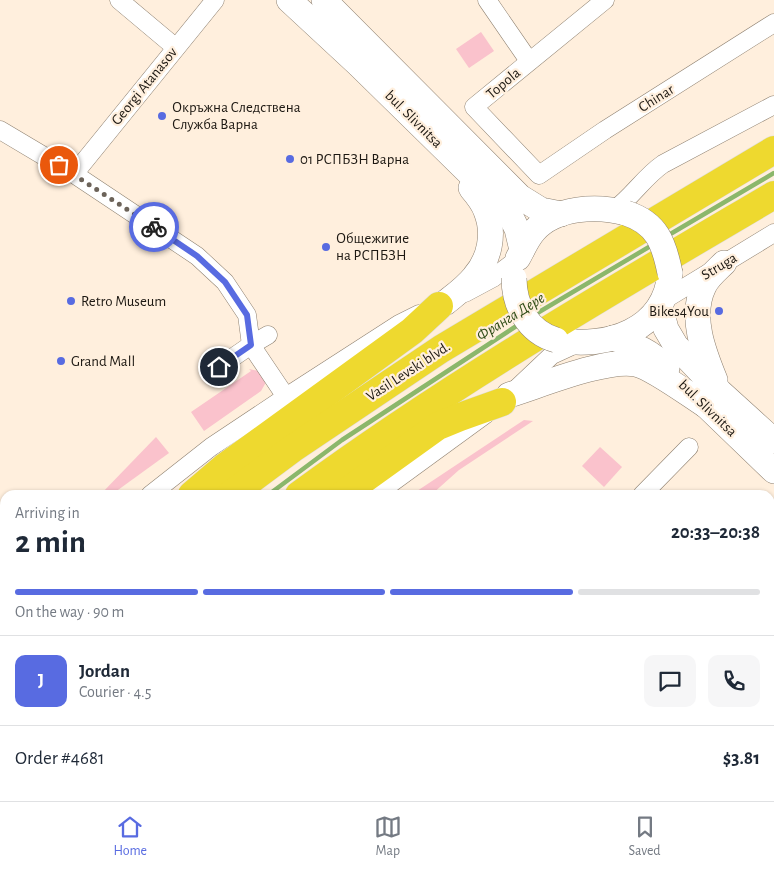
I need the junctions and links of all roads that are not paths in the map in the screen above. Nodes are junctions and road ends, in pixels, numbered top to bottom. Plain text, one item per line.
1 (119, 0) edge
2 (215, 0) edge
3 (289, 0) edge
4 (487, 0) edge
5 (606, 0) edge
6 (326, 13) edge
7 (774, 23) edge
8 (175, 47) junction
9 (529, 61) junction
10 (774, 105) edge
11 (0, 130) edge
12 (444, 149) junction
13 (774, 150) edge
14 (74, 174) junction
15 (539, 175) joint
16 (774, 195) edge
17 (620, 211) junction
18 (561, 214) junction
19 (774, 233) edge
20 (518, 262) junction
21 (724, 263) junction
22 (662, 303) junction
23 (442, 304) junction
24 (268, 335) dead end
25 (613, 338) junction
26 (567, 341) junction
27 (251, 345) junction
28 (219, 367) dead end
29 (286, 396) junction
30 (505, 399) junction
31 (713, 399) junction
32 (774, 441) edge
33 (689, 447) dead end
34 (774, 471) edge
35 (156, 490) edge
36 (198, 490) edge
37 (237, 490) edge
38 (306, 490) edge
39 (349, 490) edge
40 (382, 490) edge
41 (647, 490) edge

1 - 8 street
2 - 8 street, Georgi Atanasov
3 - 6 main road, bul. Slivnitsa
4 - 9 street
5 - 9 street, Topola
6 - 12 main road, bul. Slivnitsa
6 - 18 main road, bul. Slivnitsa
7 - 15 street, Chinar
8 - 14 street, Georgi Atanasov
9 - 15 street, Topola
10 - 17 street
11 - 14 street
12 - 20 main road, bul. Slivnitsa
12 - 23 main road
13 - 37 highway, Vasil Levski blvd.
14 - 27 street
16 - 38 highway
17 - 18 main road
17 - 22 main road, bridge
18 - 20 main road
19 - 21 street, Struga
20 - 23 street
20 - 26 main road, bridge
21 - 22 street, Struga
21 - 31 main road
22 - 25 main road
22 - 31 main road, bul. Slivnitsa
23 - 29 street
23 - 36 highway
24 - 27 street
25 - 26 main road
25 - 31 main road, bul. Slivnitsa
26 - 30 street
27 - 28 street
27 - 29 street
29 - 35 street
30 - 31 main road
30 - 39 highway
30 - 40 street
31 - 32 main road, bul. Slivnitsa
31 - 34 main road, bul. Slivnitsa
33 - 41 street

